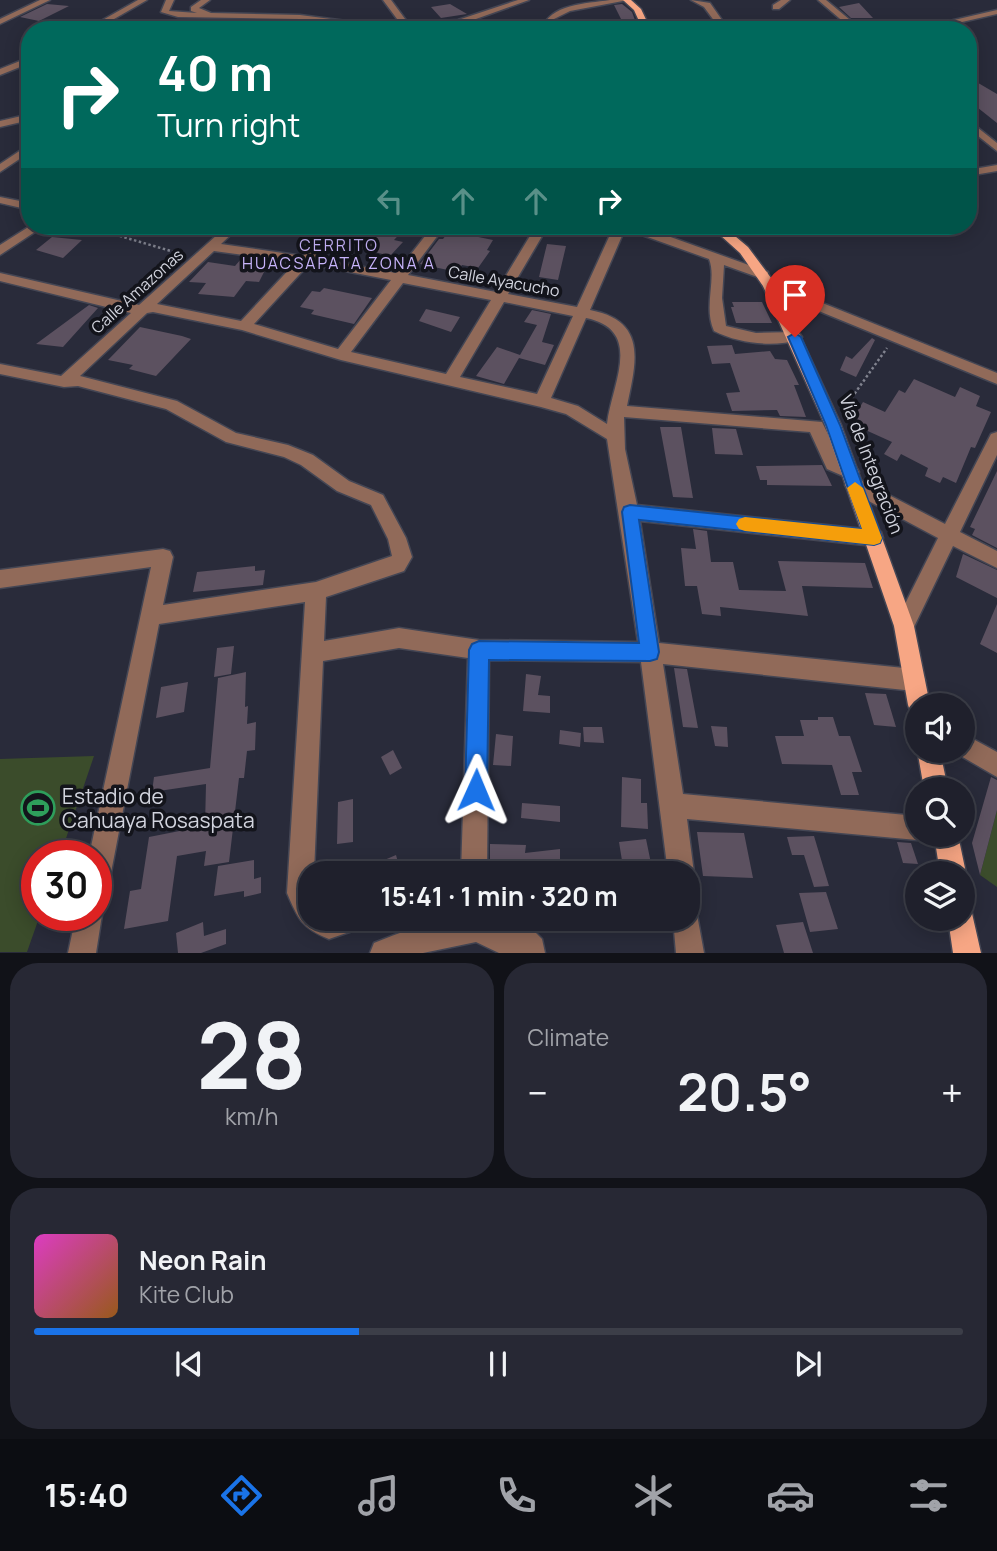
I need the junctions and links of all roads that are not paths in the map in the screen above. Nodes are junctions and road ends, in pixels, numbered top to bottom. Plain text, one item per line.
1 (46, 0) edge
2 (143, 0) edge
3 (170, 0) edge
4 (206, 0) edge
5 (387, 0) edge
6 (491, 0) edge
7 (526, 0) edge
8 (625, 0) edge
9 (695, 0) edge
10 (786, 0) edge
11 (822, 0) edge
12 (266, 7) dead end
13 (776, 7) dead end
14 (500, 8) junction
15 (997, 12) edge
16 (489, 13) junction
17 (211, 15) junction
18 (254, 15) junction
19 (105, 21) edge
20 (319, 21) edge
21 (403, 21) edge
22 (459, 21) edge
23 (482, 21) edge
24 (548, 21) edge
25 (643, 21) edge
26 (718, 21) edge
27 (847, 21) edge
28 (956, 21) edge
29 (0, 22) edge
30 (21, 64) edge
31 (0, 72) edge
32 (21, 119) edge
33 (0, 124) edge
34 (977, 131) edge
35 (997, 148) edge
36 (21, 152) edge
37 (21, 155) edge
38 (11, 158) junction
39 (21, 161) edge
40 (0, 169) edge
41 (997, 169) edge
42 (977, 172) edge
43 (0, 200) edge
44 (21, 205) edge
45 (24, 235) edge
46 (225, 235) edge
47 (330, 235) edge
48 (432, 235) edge
49 (537, 235) edge
50 (616, 235) edge
51 (655, 235) edge
52 (726, 235) edge
53 (212, 247) junction
54 (0, 251) edge
55 (713, 255) junction
56 (307, 260) junction
57 (0, 277) edge
58 (398, 279) junction
59 (766, 280) junction
60 (498, 299) junction
61 (141, 310) junction
62 (583, 313) junction
63 (244, 326) junction
64 (795, 337) junction
65 (341, 355) junction
66 (0, 369) edge
67 (451, 379) junction
68 (997, 379) edge
69 (64, 382) junction
70 (542, 401) junction
71 (617, 411) junction
72 (825, 425) junction
73 (615, 436) junction
74 (997, 438) edge
75 (852, 478) junction
76 (630, 512) junction
77 (950, 537) junction
78 (874, 538) junction
79 (997, 560) edge
80 (0, 579) edge
81 (316, 591) junction
82 (153, 616) junction
83 (904, 626) junction
84 (479, 650) junction
85 (650, 652) junction
86 (313, 653) junction
87 (914, 680) junction
88 (917, 693) edge
89 (975, 752) edge
90 (997, 765) edge
91 (673, 805) junction
92 (905, 827) edge
93 (105, 840) edge
94 (302, 861) edge
95 (474, 861) edge
96 (680, 861) edge
97 (86, 931) edge
98 (514, 931) edge
99 (687, 931) edge
100 (963, 931) edge
101 (82, 953) edge
102 (384, 953) edge
103 (533, 953) edge
104 (690, 953) edge
105 (967, 953) edge

1 - 29 street
2 - 19 street
3 - 17 street
4 - 17 street
5 - 21 street
6 - 14 street
7 - 14 street
8 - 24 street
8 - 25 main road
9 - 26 street
10 - 13 street
11 - 27 street
12 - 18 street
14 - 16 street
15 - 28 street
16 - 22 street
16 - 23 street
17 - 18 street
18 - 20 street
30 - 31 street
32 - 33 street
34 - 35 street
36 - 38 street
37 - 38 street
38 - 39 street
38 - 40 street
41 - 42 street
43 - 44 street
45 - 54 street
46 - 53 street, Calle Amazonas
47 - 56 street
48 - 58 street
49 - 60 street
50 - 62 street
51 - 55 street
52 - 59 main road, Vía de Integración
53 - 56 street, Calle Ayacucho
53 - 61 street, Calle Amazonas
55 - 59 street
55 - 64 street
56 - 58 street, Calle Ayacucho
56 - 63 street
57 - 61 street
58 - 60 street, Calle Ayacucho
58 - 65 street
59 - 64 main road, Vía de Integración
59 - 68 street
60 - 62 street, Calle Ayacucho
60 - 67 street
61 - 63 street
61 - 69 street, Calle Amazonas
62 - 70 street
62 - 71 street, Calle Ayacucho
63 - 65 street
64 - 72 main road, Vía de Integración
65 - 67 street
66 - 69 street
67 - 70 street
69 - 81 street
70 - 73 street
71 - 72 street
71 - 73 street
72 - 75 main road, Vía de Integración
73 - 76 street
74 - 77 street
75 - 77 street
75 - 78 main road, Vía de Integración
76 - 78 street
76 - 85 street
77 - 79 street
77 - 83 street
78 - 83 main road, Vía de Integración
80 - 82 street
81 - 82 street
81 - 86 street
82 - 93 street
83 - 87 main road, Vía de Integración
84 - 85 street
84 - 86 street
84 - 95 street
85 - 87 street
85 - 91 street
86 - 94 street
87 - 88 main road, Vía de Integración
89 - 90 street
91 - 92 street
91 - 96 street
97 - 101 street
98 - 103 street
99 - 104 street
100 - 105 main road
102 - 103 street

